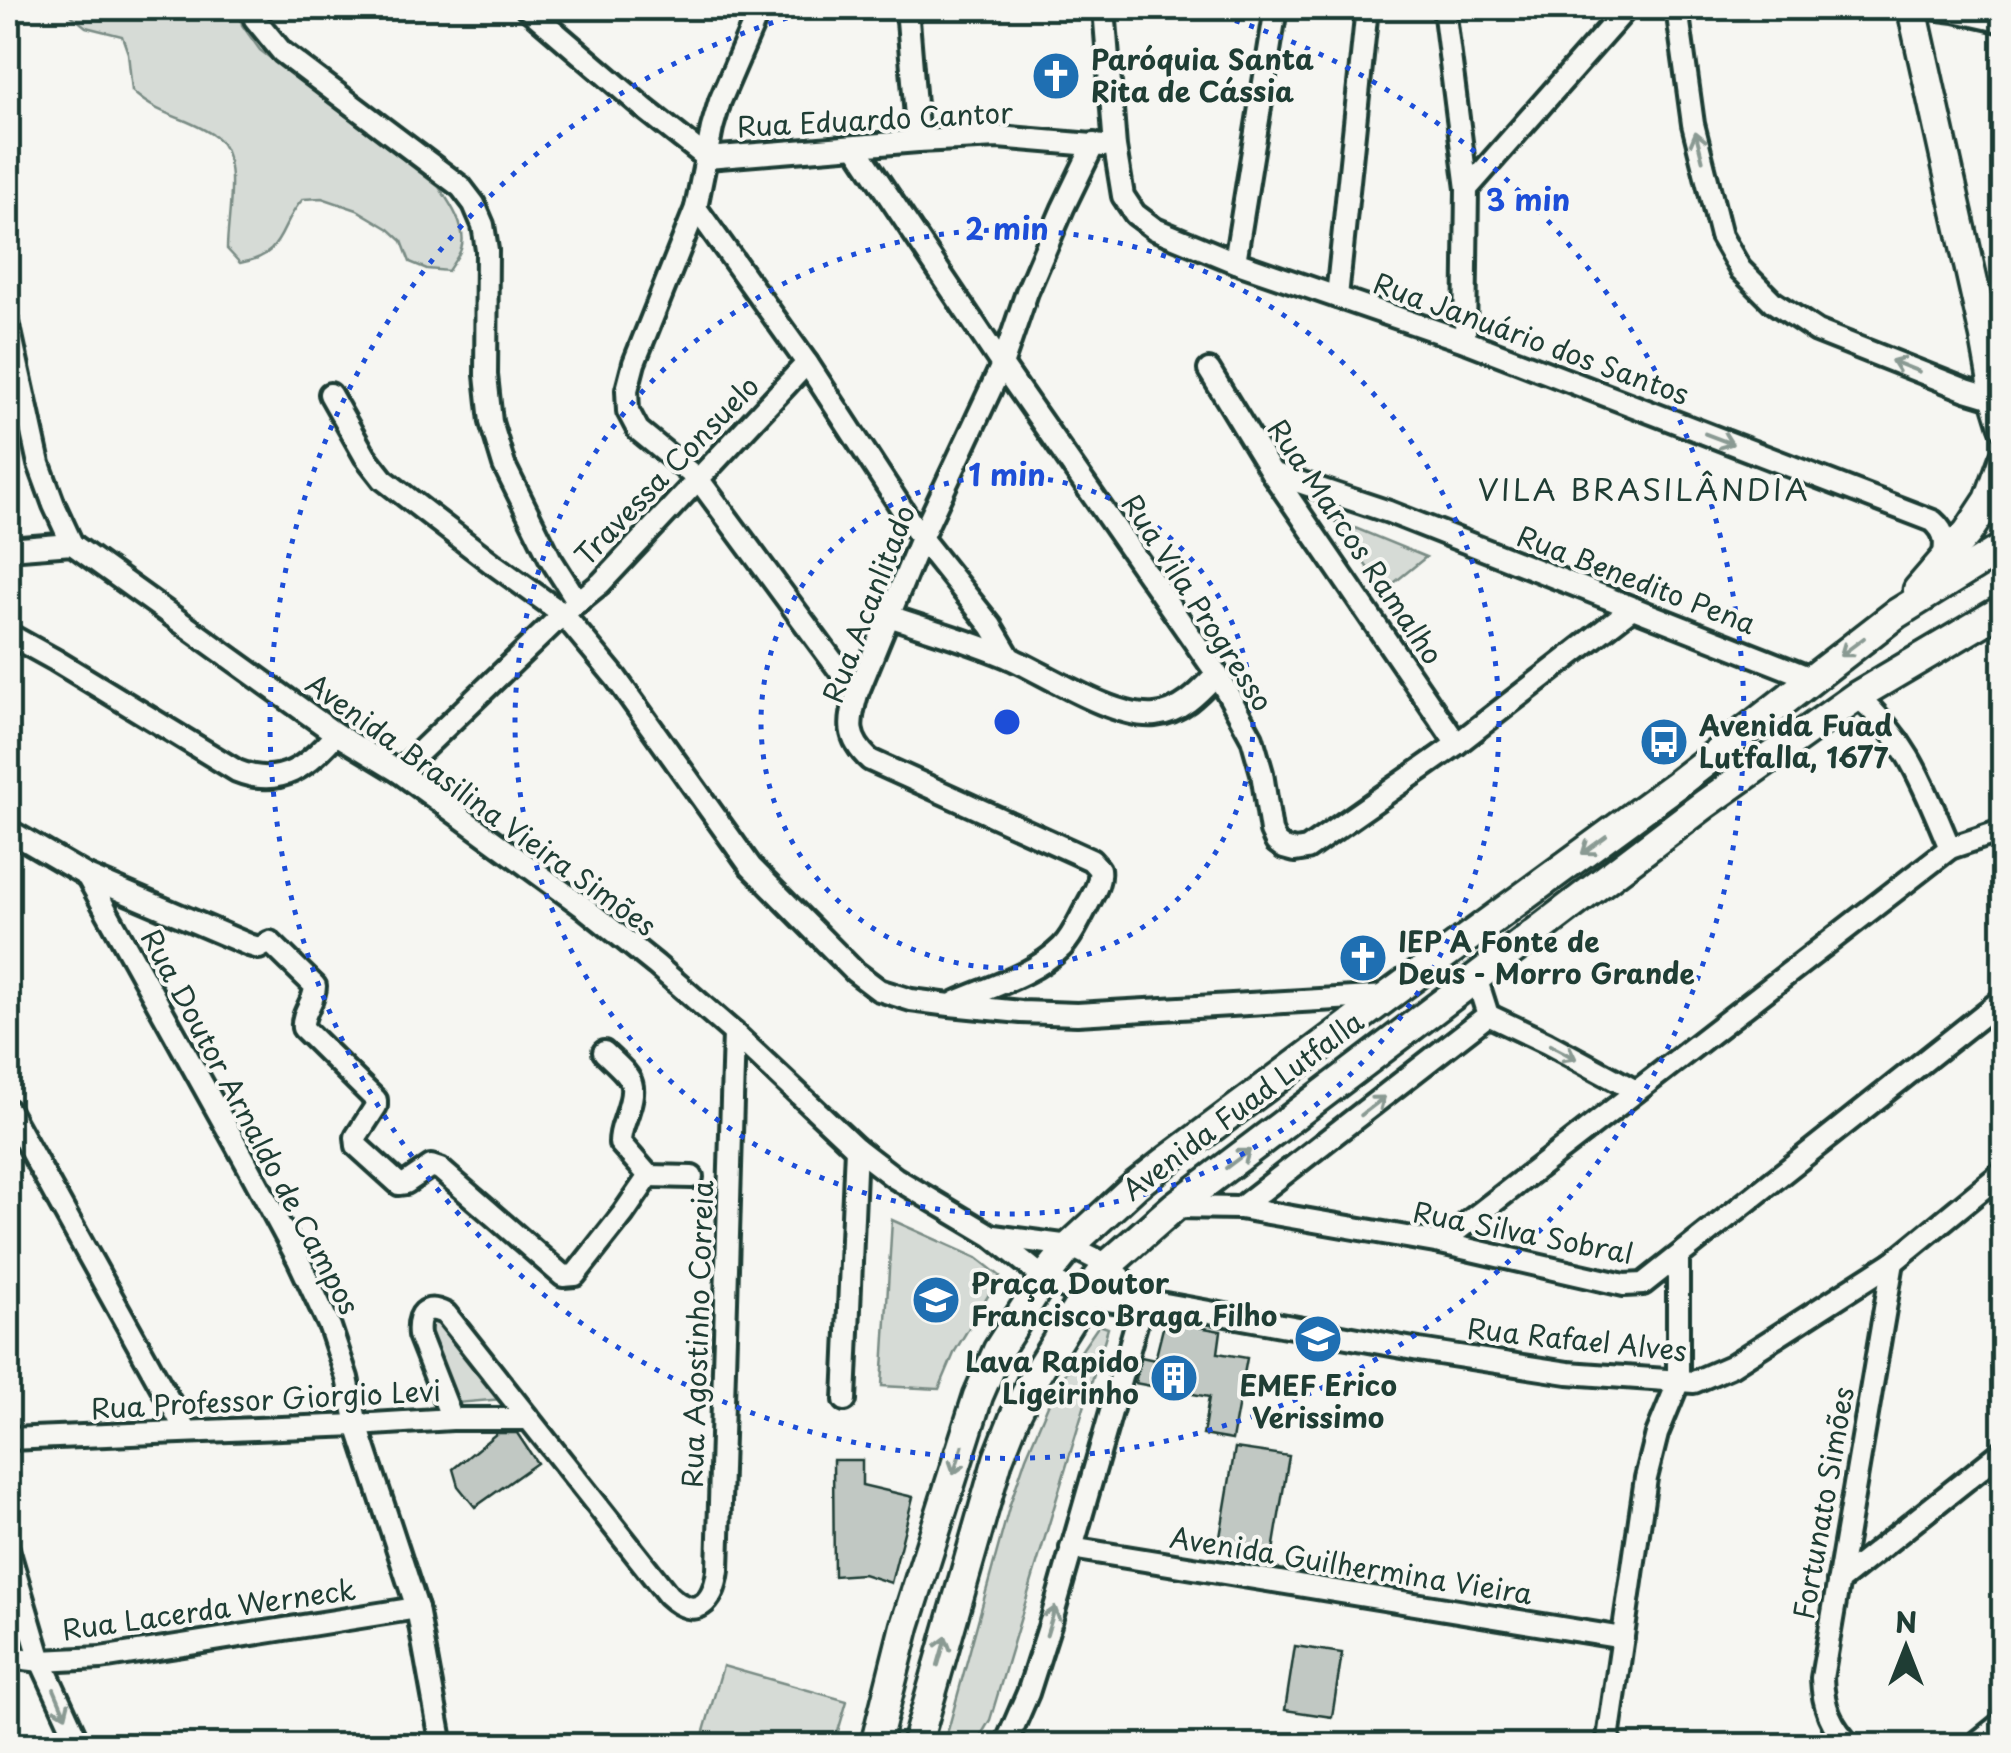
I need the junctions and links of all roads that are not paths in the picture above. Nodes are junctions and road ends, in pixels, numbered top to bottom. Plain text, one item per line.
1 (252, 8) edge
2 (527, 8) edge
3 (760, 8) edge
4 (906, 8) edge
5 (1104, 8) edge
6 (1276, 8) edge
7 (1367, 8) edge
8 (1444, 8) edge
9 (1627, 8) edge
10 (1676, 8) edge
11 (1912, 8) edge
12 (1931, 8) edge
13 (2004, 22) edge
14 (918, 141) junction
15 (1104, 146) junction
16 (856, 147) junction
17 (707, 158) junction
18 (1467, 189) junction
19 (696, 208) junction
20 (1235, 262) junction
21 (1337, 298) junction
22 (8, 322) edge
23 (1994, 331) edge
24 (1465, 341) junction
25 (807, 363) junction
26 (1002, 365) junction
27 (1209, 370) dead end
28 (330, 394) dead end
29 (2000, 412) edge
30 (2004, 459) edge
31 (1272, 473) junction
32 (700, 480) junction
33 (921, 538) junction
34 (72, 544) junction
35 (2004, 547) edge
36 (8, 549) edge
37 (1942, 563) junction
38 (570, 608) junction
39 (1632, 608) junction
40 (2004, 609) edge
41 (1896, 614) junction
42 (889, 616) junction
43 (8, 634) edge
44 (1010, 658) junction
45 (1217, 674) junction
46 (1811, 678) junction
47 (857, 694) junction
48 (1857, 696) junction
49 (336, 734) junction
50 (1458, 744) junction
51 (1726, 745) junction
52 (399, 772) junction
53 (1739, 780) junction
54 (8, 830) edge
55 (2004, 830) edge
56 (1950, 848) junction
57 (87, 876) junction
58 (1476, 977) junction
59 (1388, 996) junction
60 (2004, 998) edge
61 (950, 1005) junction
62 (1488, 1016) junction
63 (734, 1034) junction
64 (604, 1052) dead end
65 (1636, 1090) junction
66 (8, 1110) edge
67 (856, 1148) junction
68 (2004, 1171) edge
69 (648, 1176) junction
70 (692, 1177) dead end
71 (1174, 1207) junction
72 (1240, 1208) junction
73 (992, 1236) junction
74 (1441, 1243) junction
75 (1070, 1246) junction
76 (1678, 1257) junction
77 (1893, 1262) junction
78 (1108, 1265) junction
79 (1044, 1278) junction
80 (1085, 1296) junction
81 (1142, 1300) junction
82 (1678, 1382) junction
83 (845, 1400) dead end
84 (452, 1418) junction
85 (527, 1418) junction
86 (357, 1426) junction
87 (186, 1430) junction
88 (8, 1438) edge
89 (2004, 1450) edge
90 (1071, 1548) junction
91 (8, 1549) edge
92 (1838, 1582) junction
93 (417, 1608) junction
94 (1622, 1638) junction
95 (8, 1656) edge
96 (41, 1660) junction
97 (2004, 1720) edge
98 (80, 1746) edge
99 (442, 1746) edge
100 (875, 1746) edge
101 (916, 1746) edge
102 (1005, 1746) edge
103 (1608, 1746) edge
104 (1851, 1746) edge
105 (1974, 1746) edge

1 - 38 street
2 - 17 street
3 - 17 street
4 - 14 street
5 - 15 street, Rua Januário dos Santos
6 - 20 street
7 - 21 street
8 - 18 street
9 - 18 street
29 -> 10 street
11 - 23 main road
12 - 13 street
14 - 15 street, Rua Eduardo Cantor
14 - 16 street, Rua Eduardo Cantor
15 - 20 street, Rua Januário dos Santos
15 - 26 street, Rua Acanlitado
16 - 17 street, Rua Eduardo Cantor
16 - 26 street, Rua Vila Progresso
17 - 19 street, Rua Eduardo Cantor
18 - 24 street
19 - 25 street
19 - 32 street, Rua Eduardo Cantor
20 - 21 street, Rua Januário dos Santos
21 - 24 street, Rua Januário dos Santos
22 - 34 street
23 - 29 main road
24 -> 37 street, Rua Januário dos Santos
25 - 32 street, Travessa Consuelo
25 - 33 street
26 - 33 street, Rua Acanlitado
26 - 45 street, Rua Vila Progresso
27 - 31 street, Rua Marcos Ramalho
28 - 38 street
30 - 37 main road
31 - 39 street, Rua Benedito Pena
31 - 50 street, Rua Marcos Ramalho
32 - 38 street, Travessa Consuelo
32 - 47 street, Rua Eduardo Cantor
33 - 42 street, Rua Acanlitado
33 - 44 street
34 - 36 street
34 - 49 street, Avenida Brasilina Vieira Simões
35 - 41 main road, Avenida Fuad Lutfalla
37 - 41 main road
38 - 52 street
38 - 61 street
39 - 46 street, Rua Benedito Pena
39 - 50 street, Rua Vila Progresso
40 - 48 main road, Avenida Fuad Lutfalla
41 -> 46 main road, Avenida Fuad Lutfalla
42 - 44 street
42 - 47 street, Rua Acanlitado
43 - 49 street
44 - 45 street
45 - 50 street, Rua Vila Progresso
46 - 51 main road, Avenida Fuad Lutfalla
47 - 61 street, Rua Acanlitado
48 - 53 main road, Avenida Fuad Lutfalla
48 - 56 street
49 - 52 street, Avenida Brasilina Vieira Simões
51 - 53 main road
51 -> 59 main road, Avenida Fuad Lutfalla
52 - 63 street, Avenida Brasilina Vieira Simões
53 - 58 main road, Avenida Fuad Lutfalla
54 - 57 street
55 - 56 street
56 - 65 street
57 - 69 street
57 - 86 street, Rua Doutor Arnaldo de Campos
58 - 62 street
71 -> 58 main road, Avenida Fuad Lutfalla
59 - 61 street
59 - 75 main road, Avenida Fuad Lutfalla
60 - 76 street, Rua Silva Sobral
62 -> 65 street
72 -> 62 street
63 - 67 street, Avenida Brasilina Vieira Simões
63 - 85 street, Rua Agostinho Correia
64 - 69 street
65 - 74 street
66 - 87 street
67 - 73 street, Avenida Brasilina Vieira Simões
67 - 83 street
68 - 77 street, Rua Rafael Alves
69 - 70 street
71 - 72 street, Rua Silva Sobral
71 - 78 main road, Avenida Fuad Lutfalla
72 - 74 street, Rua Silva Sobral
73 - 75 street, Avenida Brasilina Vieira Simões
73 - 79 street, Avenida Brasilina Vieira Simões
74 - 76 street, Rua Silva Sobral
75 - 78 street, Avenida Brasilina Vieira Simões
75 - 79 main road, Avenida Fuad Lutfalla
76 - 82 street
77 - 82 street, Rua Rafael Alves
77 - 92 street, Fortunato Simões
78 - 80 main road, Avenida Fuad Lutfalla
78 - 81 street, Avenida Brasilina Vieira Simões
79 - 80 street, Avenida Brasilina Vieira Simões
79 -> 100 main road, Avenida Fuad Lutfalla
80 - 81 street, Avenida Brasilina Vieira Simões
101 -> 80 main road, Avenida Fuad Lutfalla
81 - 82 street, Rua Rafael Alves
81 - 90 street
82 - 94 street
84 - 85 street, Rua Professor Giorgio Levi
84 - 85 street
84 - 86 street, Rua Professor Giorgio Levi
86 - 87 street, Rua Professor Giorgio Levi
86 - 93 street, Rua Doutor Arnaldo de Campos
87 - 88 street, Rua Professor Giorgio Levi
89 - 92 street
90 - 94 street, Avenida Guilhermina Vieira
102 -> 90 street
91 - 96 street
92 - 104 street, Fortunato Simões
93 - 96 street, Rua Lacerda Werneck
93 - 99 street, Rua Doutor Arnaldo de Campos
94 - 103 street
95 - 96 street, Rua Lacerda Werneck
96 -> 98 street
97 - 105 street

